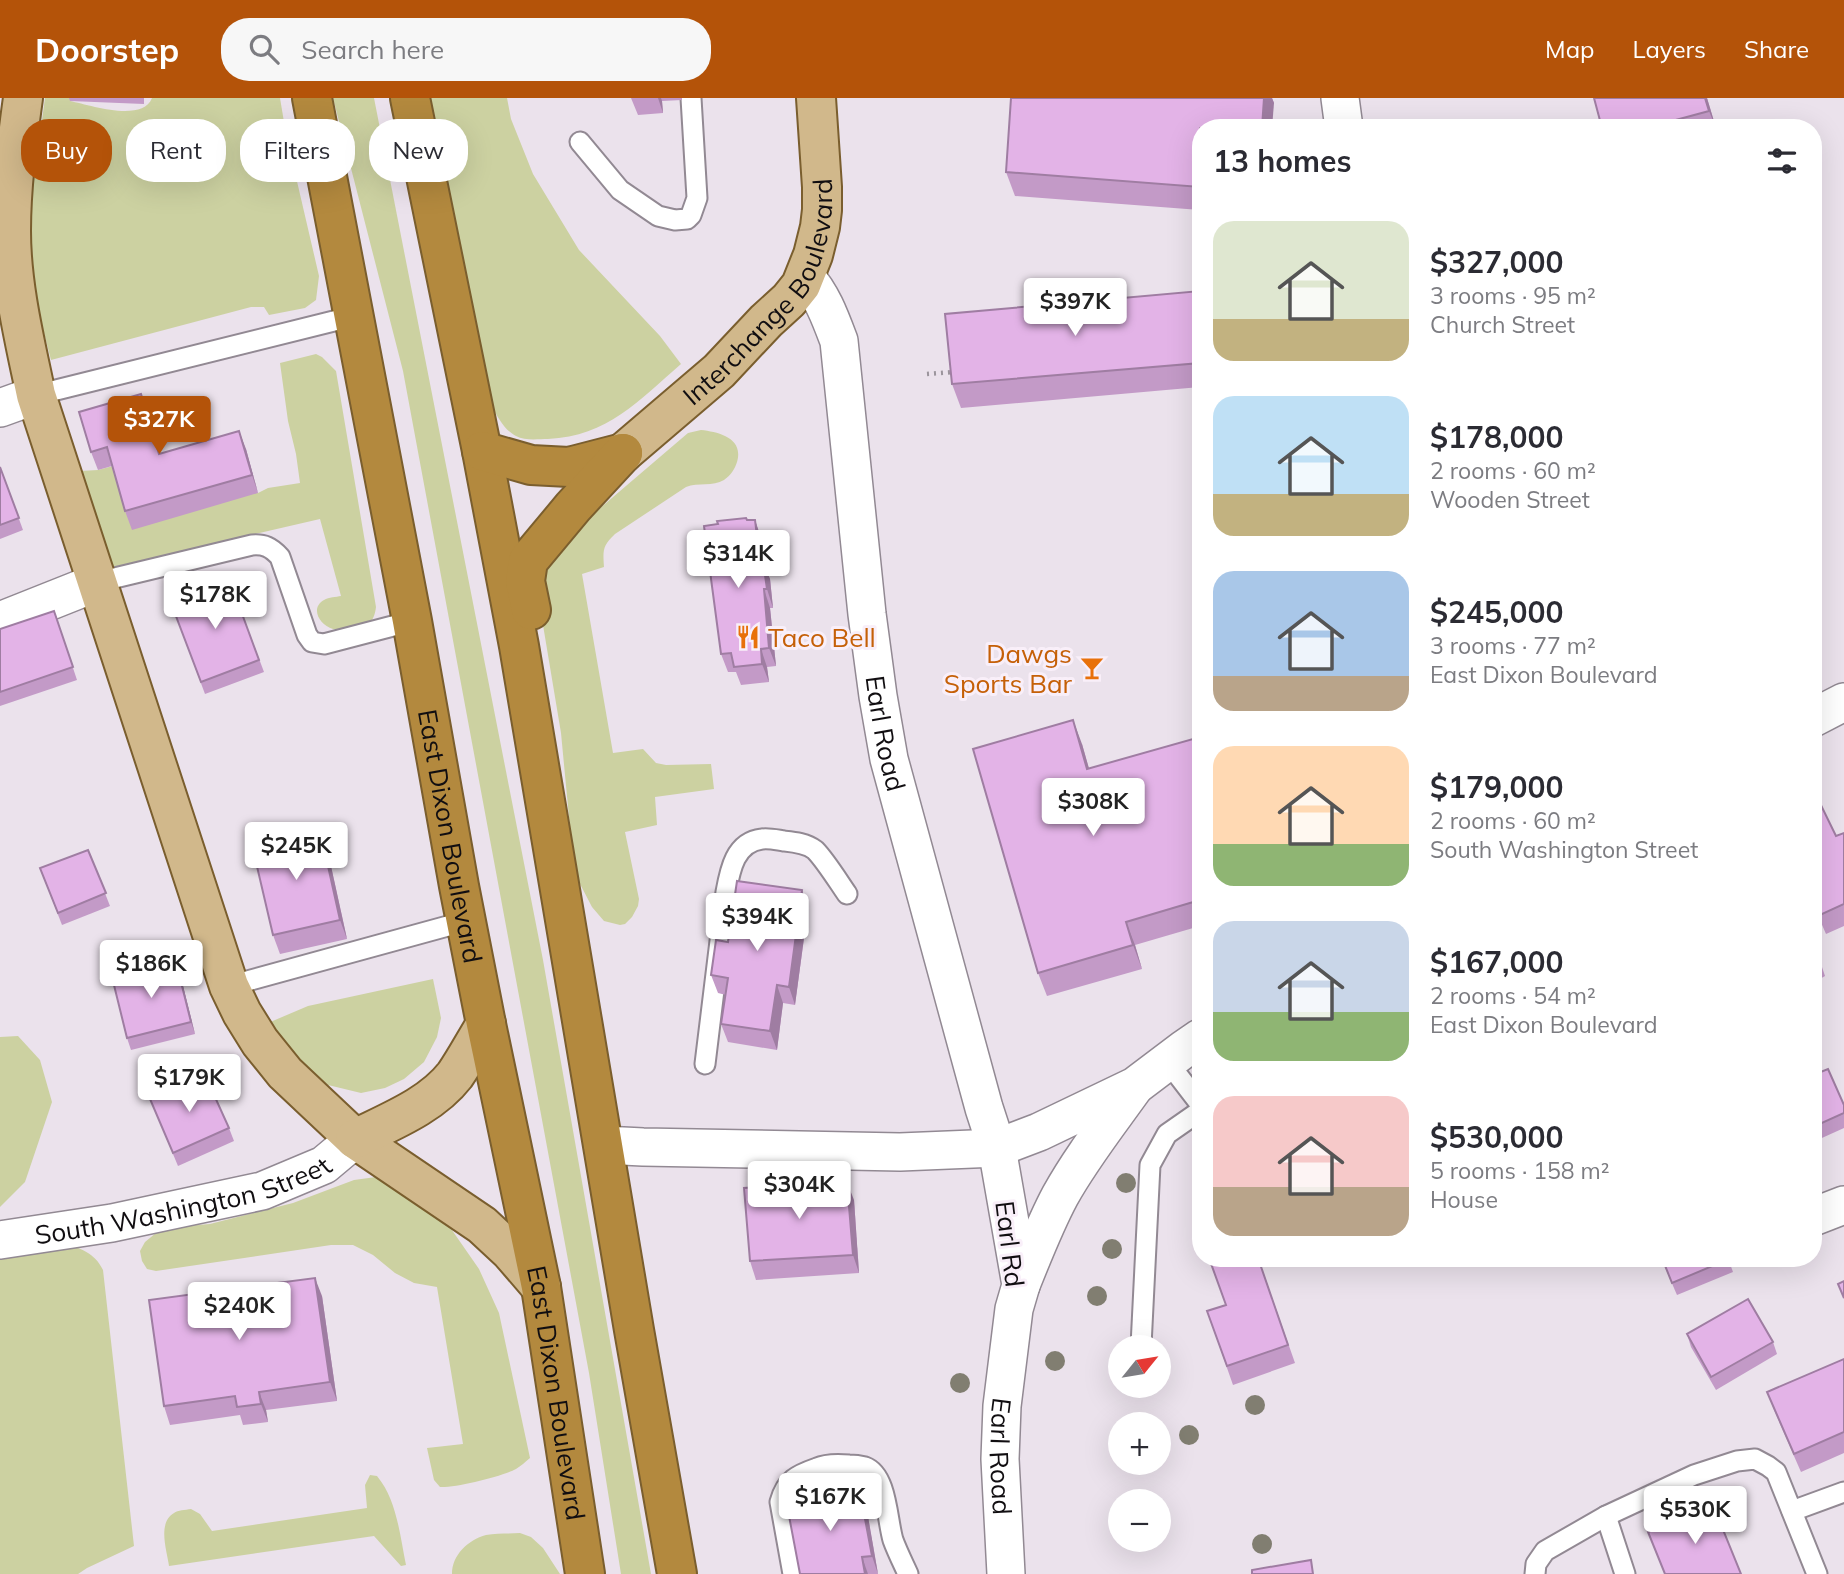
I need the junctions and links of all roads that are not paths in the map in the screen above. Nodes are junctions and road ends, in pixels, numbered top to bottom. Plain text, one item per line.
1 (23, 98) edge
2 (312, 98) edge
3 (411, 98) edge
4 (691, 98) edge
5 (816, 98) edge
6 (1340, 98) edge
7 (1342, 119) edge
8 (580, 142) dead end
9 (805, 275) junction
10 (354, 316) junction
11 (36, 396) junction
12 (0, 408) edge
13 (482, 451) junction
14 (623, 453) junction
15 (98, 582) junction
16 (0, 621) edge
17 (412, 621) junction
18 (519, 646) junction
19 (1844, 702) edge
20 (1822, 713) edge
21 (847, 894) dead end
22 (466, 921) junction
23 (229, 986) junction
24 (486, 1024) junction
25 (1192, 1044) edge
26 (1167, 1061) junction
27 (705, 1064) dead end
28 (1135, 1086) junction
29 (1192, 1094) edge
30 (1192, 1117) edge
31 (355, 1139) junction
32 (603, 1145) junction
33 (997, 1148) junction
34 (1844, 1205) edge
35 (1822, 1214) edge
36 (0, 1240) edge
37 (1021, 1285) junction
38 (541, 1287) junction
39 (1142, 1335) edge
40 (1011, 1341) joint
41 (1844, 1492) edge
42 (1792, 1511) junction
43 (1606, 1516) junction
44 (585, 1574) edge
45 (677, 1574) edge
46 (793, 1574) edge
47 (908, 1574) edge
48 (1006, 1574) edge
49 (1535, 1574) edge
50 (1625, 1574) edge
51 (1817, 1574) edge

1 - 11 main road
2 - 10 highway, East Dixon Boulevard
3 - 13 highway
4 - 8 lane
5 - 9 main road, Interchange Boulevard
6 - 7 street
9 - 14 main road, Interchange Boulevard
9 - 33 street, Earl Road
10 - 11 lane
10 - 17 highway, East Dixon Boulevard
11 - 12 street
11 - 15 main road
13 - 14 highway
13 - 18 highway
14 - 18 highway
15 - 16 street
15 - 17 lane
15 - 23 main road
17 - 22 highway, East Dixon Boulevard
18 - 32 highway
19 - 20 street
21 - 27 lane
22 - 23 lane
22 - 24 highway, East Dixon Boulevard
23 - 31 main road
24 - 31 main road
24 - 38 highway, East Dixon Boulevard
25 - 26 street
26 - 28 street
26 - 29 lane
28 - 33 street
28 - 37 street
30 - 39 lane
31 - 36 street, South Washington Street
31 - 38 main road
32 - 33 street
32 - 45 highway
33 - 37 street, Earl Rd
34 - 35 street
37 - 40 street, Earl Rd
38 - 44 highway, East Dixon Boulevard
40 - 48 street, Earl Road
41 - 42 lane
42 - 43 lane
42 - 51 lane
43 - 49 lane
43 - 50 lane
46 - 47 lane

